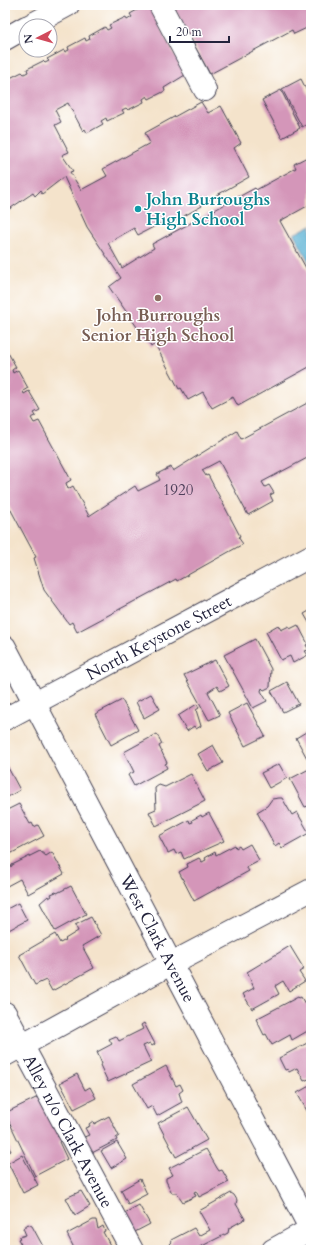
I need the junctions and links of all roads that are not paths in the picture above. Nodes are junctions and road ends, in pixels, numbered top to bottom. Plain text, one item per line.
1 (68, 5) edge
2 (160, 5) edge
3 (44, 18) edge
4 (18, 31) edge
5 (5, 38) edge
6 (205, 90) dead end
7 (311, 556) edge
8 (5, 647) edge
9 (34, 703) junction
10 (5, 719) edge
11 (311, 890) edge
12 (172, 963) junction
13 (5, 1013) edge
14 (14, 1051) edge
15 (311, 1229) edge
16 (132, 1250) edge
17 (273, 1250) edge

1 - 3 street
2 - 6 street
4 - 5 street
7 - 9 street, North Keystone Street
8 - 9 street, West Clark Avenue
9 - 10 street, North Keystone Street
9 - 12 street, West Clark Avenue
11 - 12 street
12 - 14 street
12 - 15 street, West Clark Avenue
13 - 14 street, Alley n/o Clark Avenue
14 - 16 street, Alley n/o Clark Avenue
15 - 17 street

